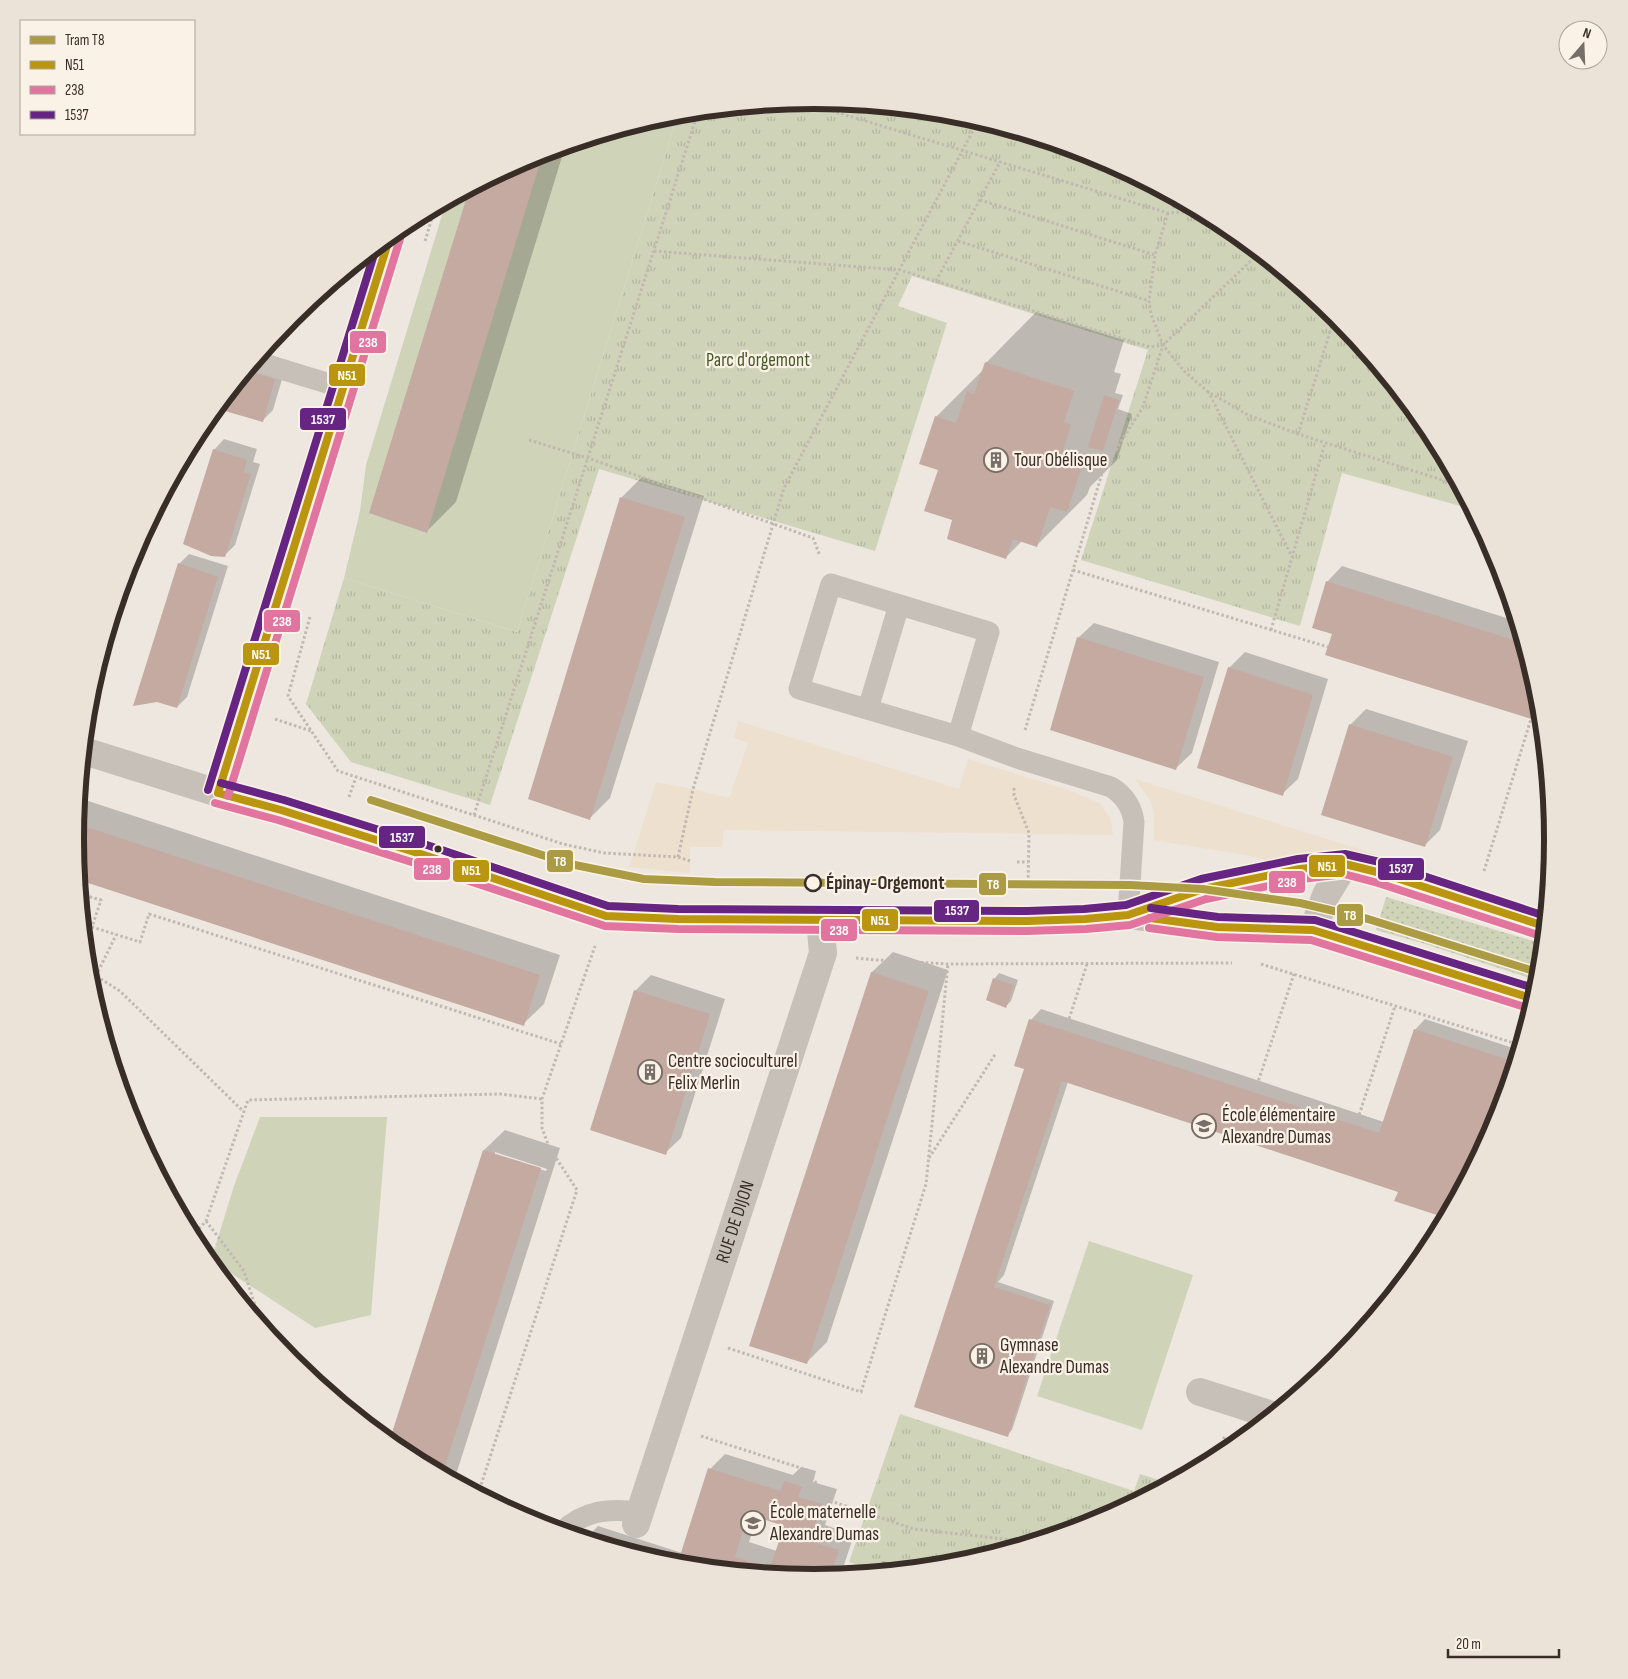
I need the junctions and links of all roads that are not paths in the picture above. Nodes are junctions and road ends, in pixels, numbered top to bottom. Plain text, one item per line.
1 (386, 247) edge
2 (261, 363) edge
3 (343, 388) junction
4 (899, 605) junction
5 (868, 709) junction
6 (958, 736) junction
7 (89, 753) edge
8 (218, 793) junction
9 (1345, 864) junction
10 (1128, 915) junction
11 (820, 920) junction
12 (1539, 924) edge
13 (1313, 930) junction
14 (1527, 997) edge
15 (1200, 1392) dead end
16 (1266, 1413) edge
17 (637, 1518) joint
18 (567, 1527) edge

1 - 3 street
2 - 3 lane
3 - 8 street
4 - 5 lane
4 - 5 lane
4 - 6 lane
5 - 6 lane
6 - 10 lane
7 - 8 street
8 - 11 street
9 - 10 street
9 - 12 street
9 - 13 street
10 - 11 street
10 - 13 street
11 - 17 street, RUE DE DIJON
13 - 14 street
15 - 16 street
17 - 18 lane

